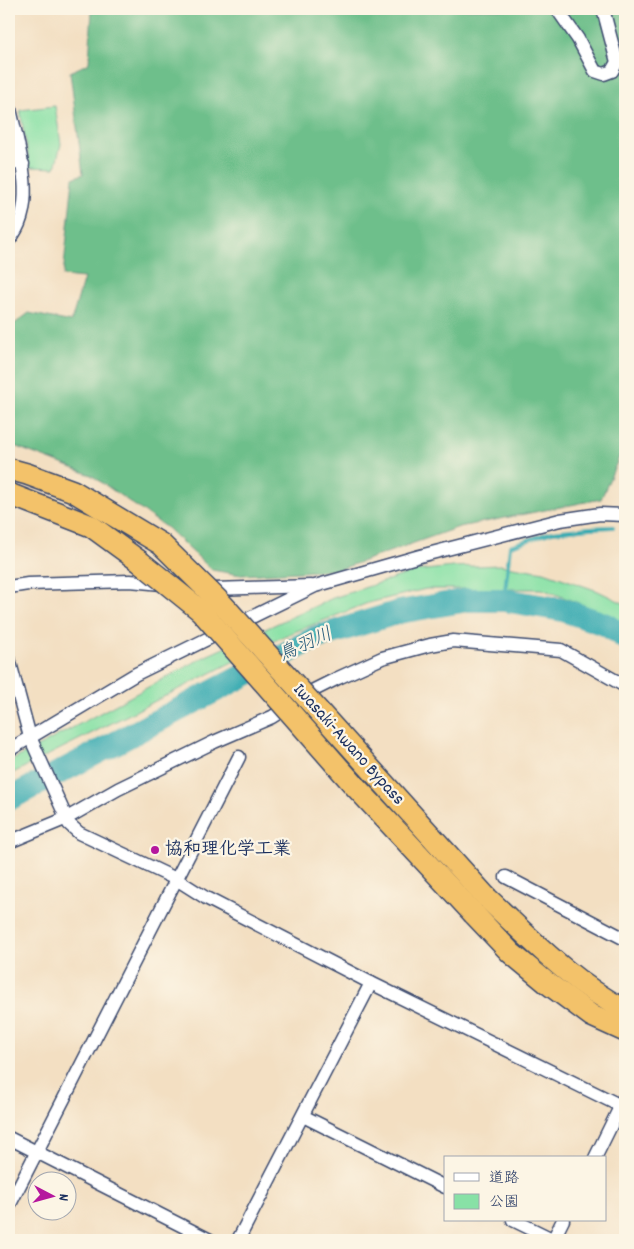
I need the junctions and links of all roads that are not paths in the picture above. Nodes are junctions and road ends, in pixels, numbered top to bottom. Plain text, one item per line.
1 (557, 9) edge
2 (603, 9) edge
3 (9, 104) edge
4 (9, 162) edge
5 (23, 164) junction
6 (9, 240) edge
7 (9, 469) edge
8 (9, 494) edge
9 (625, 516) edge
10 (9, 586) edge
11 (315, 586) junction
12 (9, 659) edge
13 (625, 686) edge
14 (31, 739) junction
15 (9, 750) edge
16 (239, 757) dead end
17 (66, 815) junction
18 (9, 842) edge
19 (506, 877) dead end
20 (176, 879) junction
21 (480, 906) junction
22 (625, 939) edge
23 (371, 983) junction
24 (625, 1010) edge
25 (625, 1031) edge
26 (624, 1103) edge
27 (303, 1116) junction
28 (9, 1138) edge
29 (36, 1151) junction
30 (595, 1156) edge
31 (444, 1186) edge
32 (9, 1206) edge
33 (517, 1222) edge
34 (562, 1222) edge
35 (210, 1240) edge
36 (238, 1240) edge
37 (553, 1240) edge

1 - 2 street
3 - 5 street
4 - 5 street
5 - 6 street
7 - 21 highway, Iwasaki-Awano Bypass, bridge
8 - 21 highway, Iwasaki-Awano Bypass, bridge
9 - 11 street
10 - 11 street
11 - 14 street
12 - 14 street
13 - 17 street
14 - 15 street
14 - 17 street
16 - 20 street
17 - 18 street
17 - 20 street
19 - 22 street
20 - 23 street
20 - 29 street
21 - 24 highway, Iwasaki-Awano Bypass
21 - 25 highway, Iwasaki-Awano Bypass
23 - 26 street
23 - 27 street
26 - 30 street
27 - 31 street
27 - 36 street
28 - 29 street
29 - 32 street
29 - 35 street
33 - 37 street
34 - 37 street

